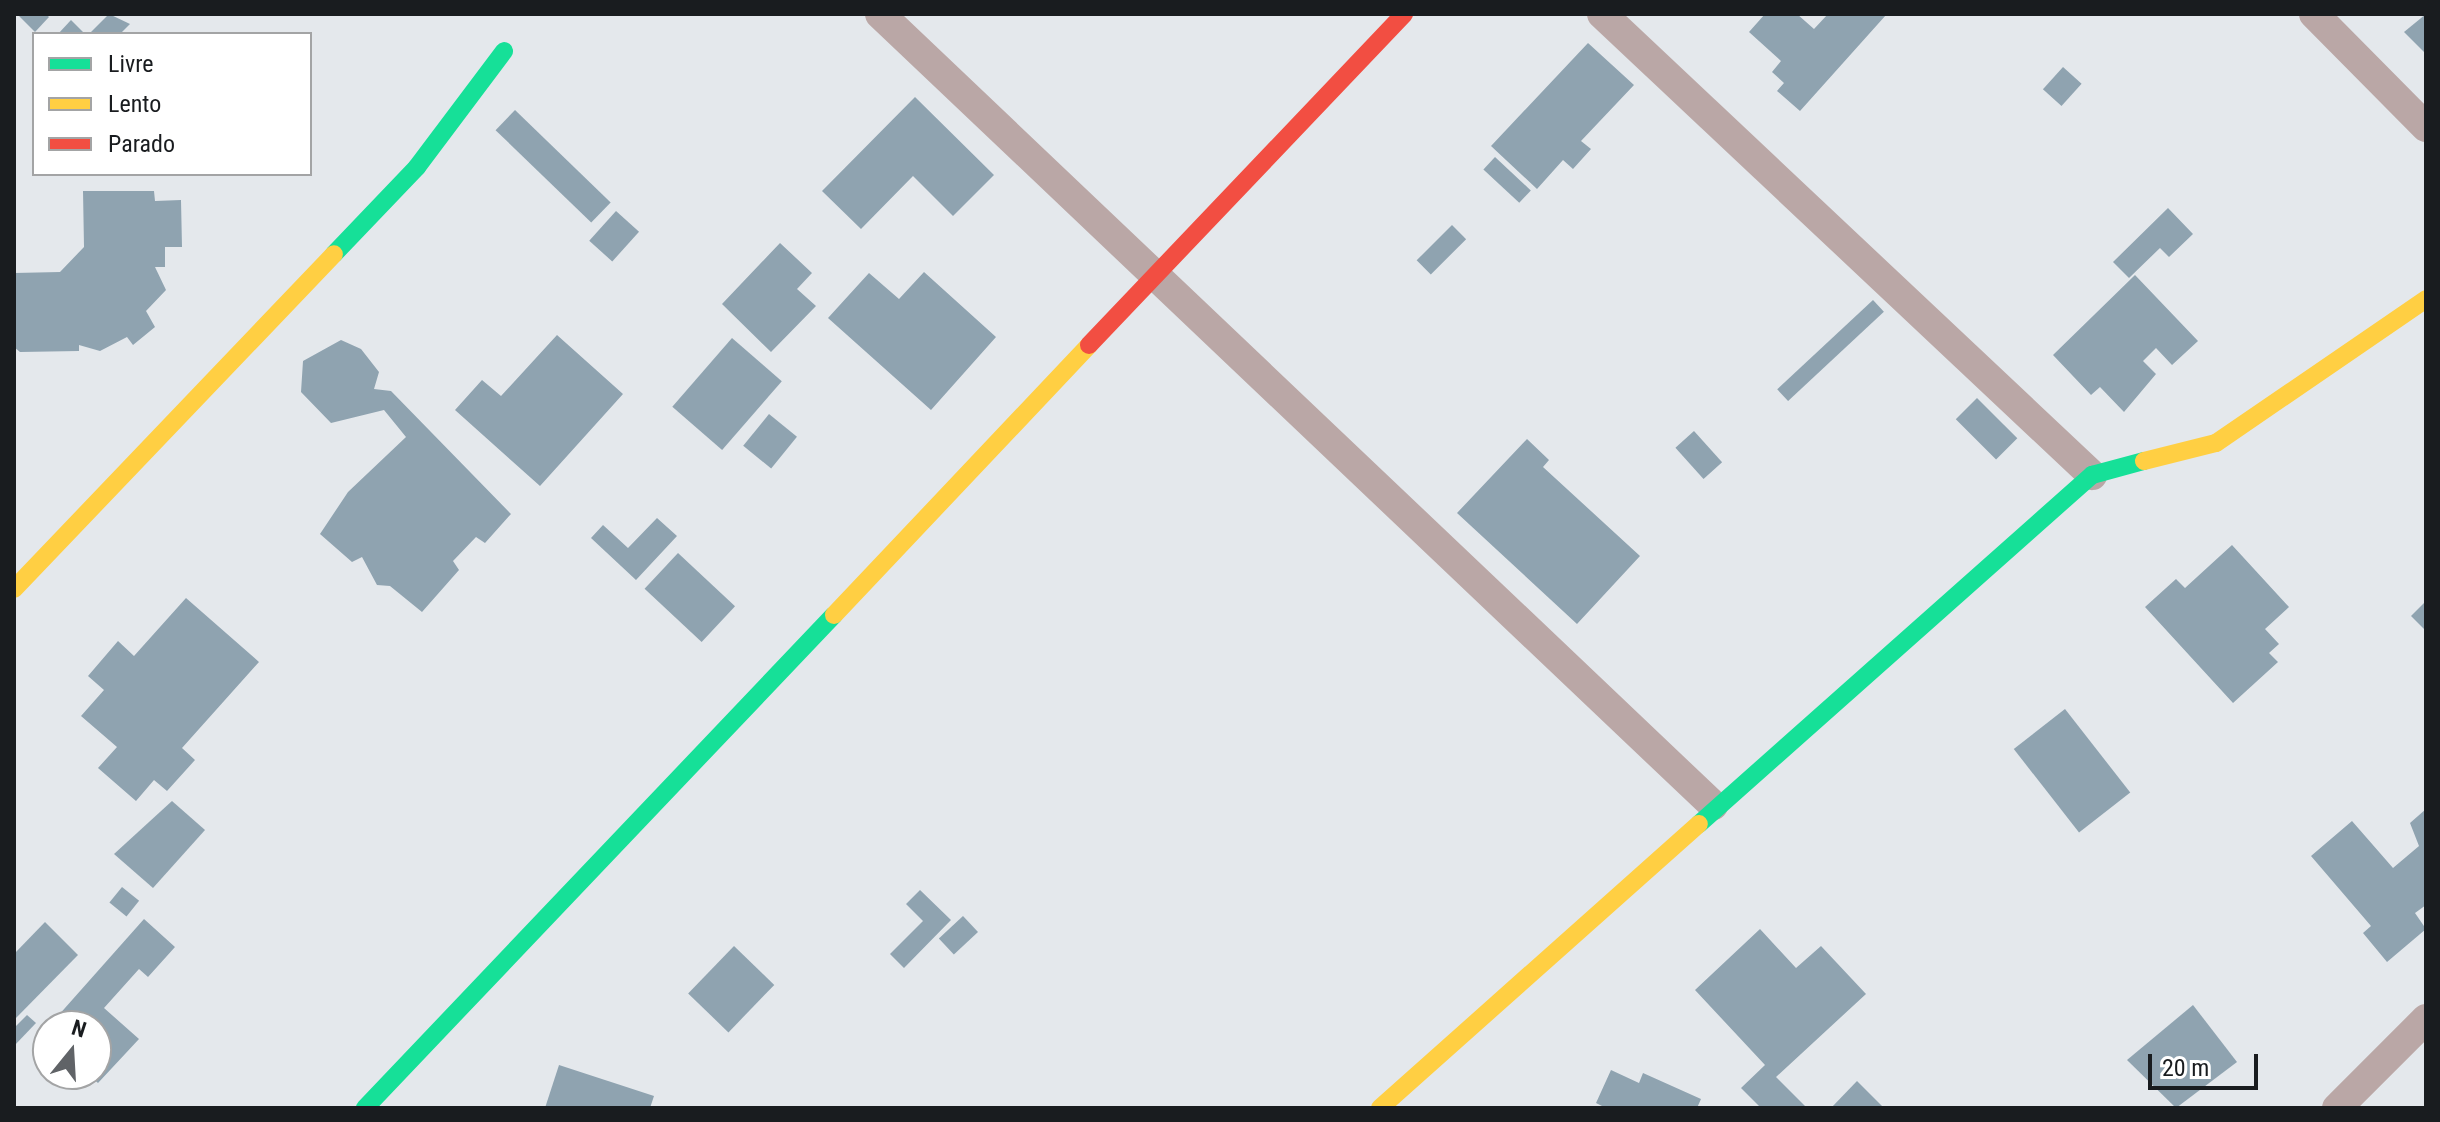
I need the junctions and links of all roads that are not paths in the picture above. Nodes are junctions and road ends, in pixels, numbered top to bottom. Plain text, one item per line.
1 (880, 14) edge
2 (1404, 14) edge
3 (1602, 14) edge
4 (2314, 14) edge
5 (504, 51) dead end
6 (2426, 127) edge
7 (1158, 278) junction
8 (2426, 299) edge
9 (2092, 475) junction
10 (14, 589) edge
11 (1713, 805) junction
12 (2426, 1019) edge
13 (365, 1108) edge
14 (1380, 1108) edge
15 (2337, 1108) edge

1 - 7 street
2 - 7 street
3 - 9 street
4 - 6 street
5 - 10 street
7 - 11 street
7 - 13 street
8 - 9 street
9 - 11 street
11 - 14 street
12 - 15 street

